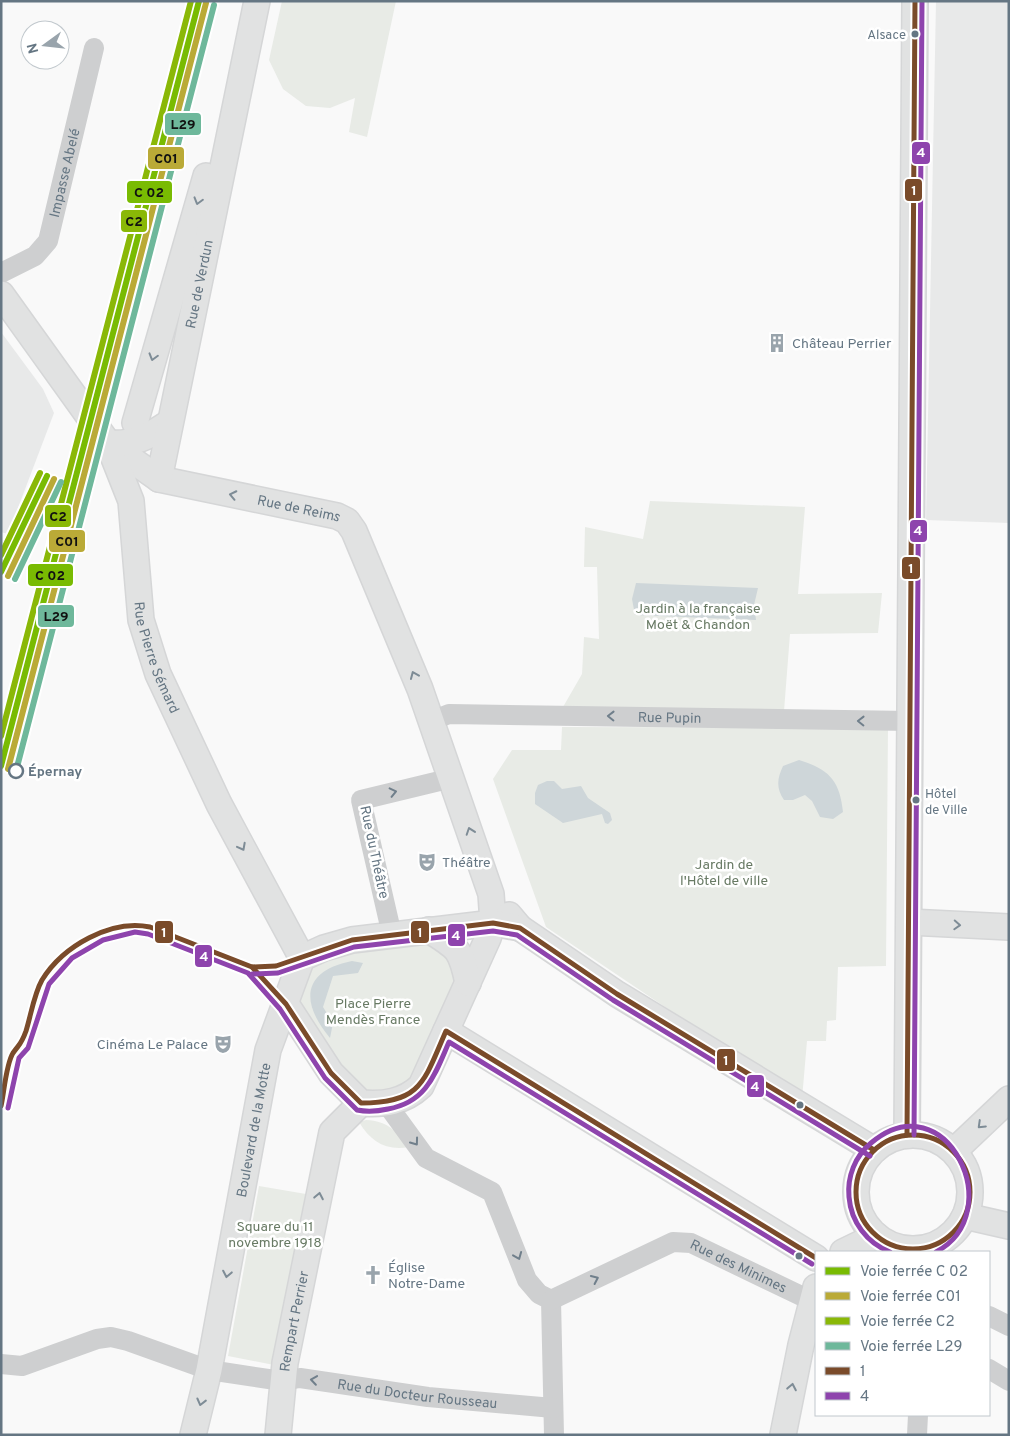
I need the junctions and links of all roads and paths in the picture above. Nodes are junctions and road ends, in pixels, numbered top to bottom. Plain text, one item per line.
1 (257, 1) edge
2 (914, 1) edge
3 (94, 48) dead end
4 (240, 90) junction
5 (1, 274) edge
6 (1, 294) edge
7 (135, 423) dead end
8 (169, 423) junction
9 (108, 443) junction
10 (159, 479) junction
11 (131, 500) junction
12 (122, 542) dead end
13 (431, 721) junction
14 (910, 721) junction
15 (452, 778) junction
16 (219, 804) junction
17 (491, 894) junction
18 (908, 922) junction
19 (493, 923) junction
20 (1009, 927) edge
21 (520, 928) junction
22 (429, 930) junction
23 (392, 935) junction
24 (302, 958) junction
25 (468, 983) junction
26 (286, 1004) junction
27 (446, 1031) junction
28 (1009, 1099) edge
29 (360, 1103) junction
30 (386, 1103) junction
31 (907, 1134) junction
32 (874, 1150) junction
33 (954, 1151) junction
34 (965, 1216) junction
35 (1009, 1226) edge
36 (876, 1236) junction
37 (845, 1251) edge
38 (916, 1251) edge
39 (815, 1257) edge
40 (815, 1297) edge
41 (551, 1300) junction
42 (990, 1316) edge
43 (1009, 1326) edge
44 (1, 1364) edge
45 (209, 1370) junction
46 (990, 1370) edge
47 (1009, 1380) edge
48 (282, 1381) junction
49 (553, 1408) junction
50 (918, 1416) edge
51 (193, 1435) edge
52 (278, 1435) edge
53 (554, 1435) edge
54 (783, 1435) edge
55 (917, 1435) edge

1 - 4 main road, Rue de Verdun
2 - 14 main road
3 - 5 street, Impasse Abelé
4 -> 7 main road, Rue de Verdun
4 - 8 main road, Rue de Verdun
6 - 9 main road, Rue de Reims
8 - 9 main road
8 - 10 main road, Rue de Verdun
9 - 10 main road, Rue de Reims
9 - 11 main road, Rue Pierre Sémard
10 - 11 main road
13 -> 10 main road, Rue de Reims
11 - 16 main road, Rue Pierre Sémard
12 - 16 main road, Rue Pierre Sémard
14 -> 13 street, Rue Pupin
13 - 15 main road, Rue de Reims
14 - 18 main road
17 -> 15 main road, Rue de Reims
23 -> 15 street, Rue du Théâtre
16 -> 24 main road, Rue Pierre Sémard
17 - 19 main road
17 - 21 main road
18 -> 20 main road
18 - 31 main road
19 - 21 main road
19 - 22 main road
19 - 25 main road
21 - 32 main road
22 - 23 main road
22 - 25 main road
23 - 24 main road
24 - 26 main road
25 - 27 main road
26 - 29 main road
26 -> 45 main road, Boulevard de la Motte
27 - 30 main road
27 - 39 main road
28 -> 33 main road
29 - 30 main road
48 -> 29 main road, Rempart Perrier
30 -> 41 street
31 - 32 main road
31 - 33 main road
32 - 36 main road
33 - 34 main road
34 - 35 main road
34 - 38 main road
36 - 37 main road
36 - 38 main road
41 -> 40 street, Rue des Minimes
54 -> 40 main road
41 - 49 street
42 - 43 street
44 - 45 street, Rue du Docteur Rousseau
45 - 48 street, Rue du Docteur Rousseau
45 -> 51 main road, Boulevard de la Motte
46 - 47 street
49 -> 48 street, Rue du Docteur Rousseau
48 - 52 main road, Rempart Perrier
49 - 53 street
50 - 55 street

